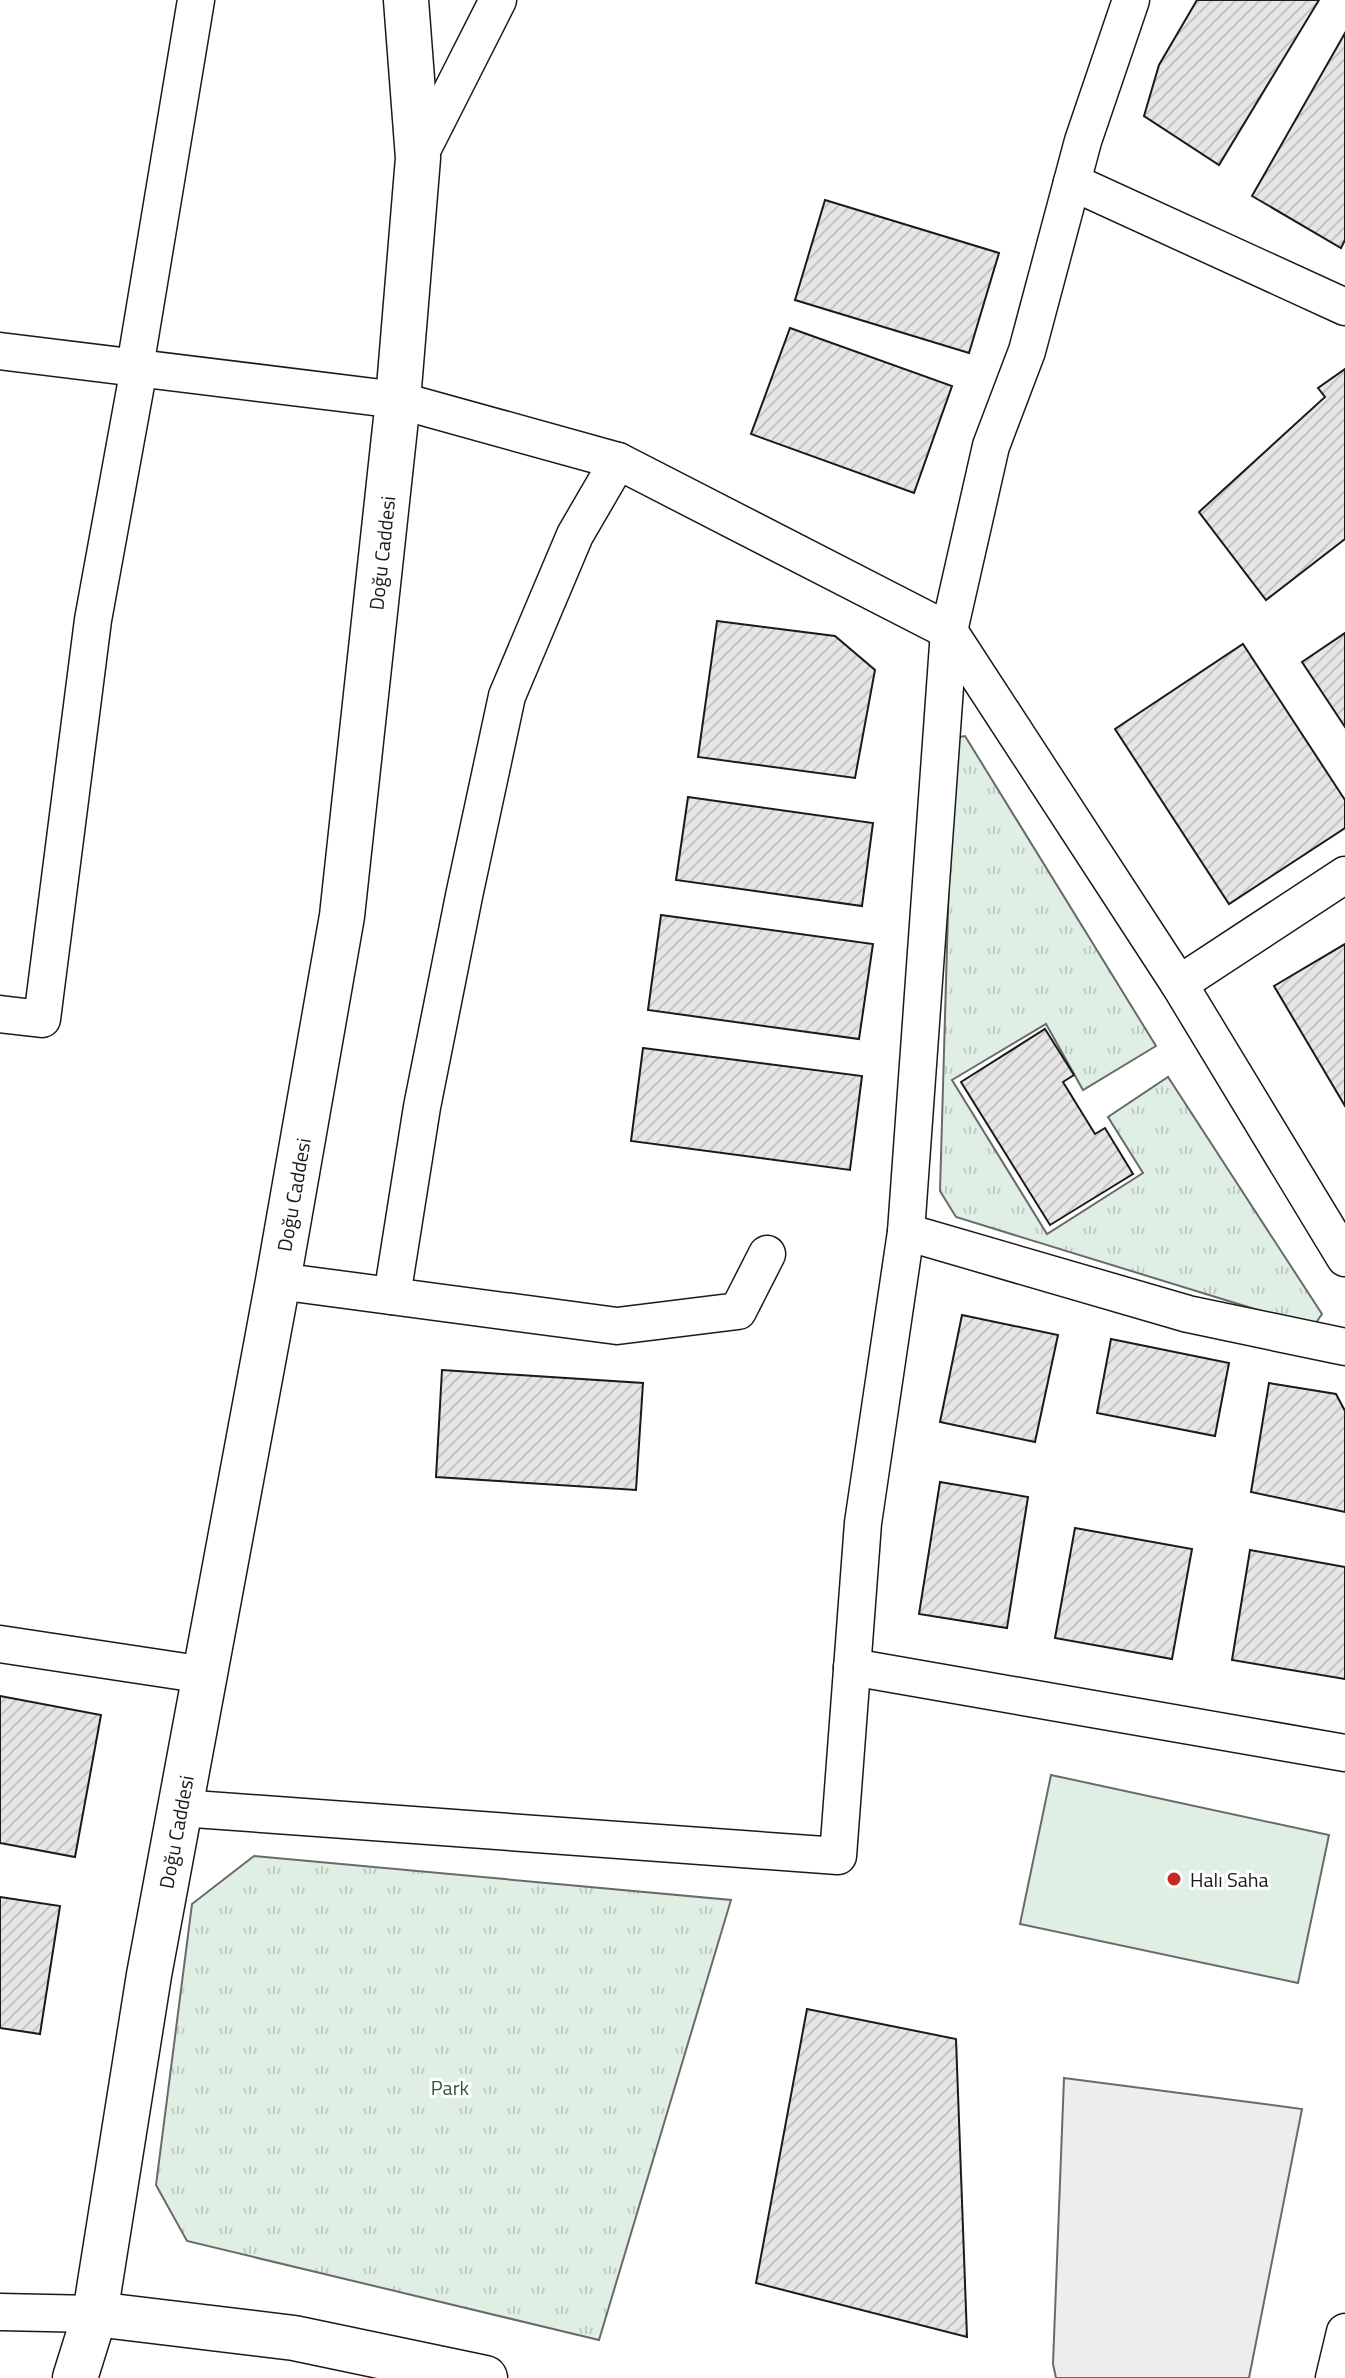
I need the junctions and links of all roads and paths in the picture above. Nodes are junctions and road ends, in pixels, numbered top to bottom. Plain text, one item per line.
1 (196, 0) edge
2 (406, 0) edge
3 (498, 0) edge
4 (1131, 0) edge
5 (418, 158) junction
6 (1072, 182) junction
7 (1345, 307) edge
8 (0, 351) edge
9 (137, 368) junction
10 (398, 400) junction
11 (618, 461) junction
12 (949, 631) junction
13 (1345, 875) edge
14 (1179, 984) junction
15 (0, 1014) edge
16 (906, 1232) junction
17 (767, 1254) dead end
18 (1345, 1258) edge
19 (278, 1281) junction
20 (392, 1296) junction
21 (1345, 1347) edge
22 (0, 1644) edge
23 (852, 1667) junction
24 (205, 1675) junction
25 (1345, 1753) edge
26 (180, 1808) junction
27 (0, 2312) edge
28 (95, 2314) junction
29 (1345, 2332) edge
30 (75, 2378) edge
31 (485, 2378) edge
32 (1334, 2378) edge

1 - 9 street
2 - 5 street, Doğu Caddesi
3 - 5 street
4 - 6 street
5 - 10 street, Doğu Caddesi
6 - 7 street
6 - 12 street
8 - 9 street
9 - 10 street
9 - 15 street
10 - 11 street
10 - 19 street, Doğu Caddesi
11 - 12 street
11 - 20 street
12 - 14 street
12 - 16 street
13 - 14 street
14 - 18 street
16 - 21 street
16 - 23 street
17 - 20 street
19 - 20 street
19 - 24 street, Doğu Caddesi
22 - 24 street
23 - 25 street
23 - 26 street
24 - 26 street, Doğu Caddesi
26 - 28 street, Doğu Caddesi
27 - 28 street
28 - 30 street, Doğu Caddesi
28 - 31 street
29 - 32 street

